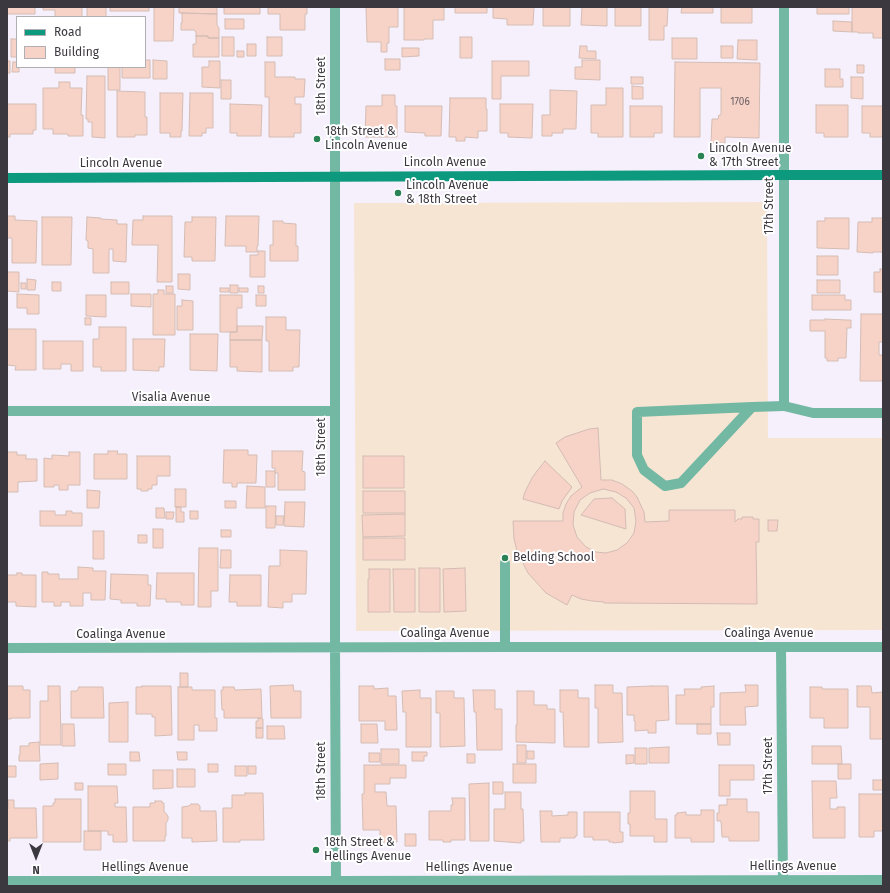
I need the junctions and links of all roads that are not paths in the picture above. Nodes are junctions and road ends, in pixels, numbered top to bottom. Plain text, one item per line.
1 (335, 7) edge
2 (784, 7) edge
3 (783, 175) junction
4 (883, 175) edge
5 (335, 177) junction
6 (7, 178) edge
7 (784, 406) junction
8 (752, 407) junction
9 (7, 411) edge
10 (334, 411) junction
11 (883, 413) edge
12 (505, 563) dead end
13 (505, 646) junction
14 (782, 646) junction
15 (883, 647) edge
16 (7, 648) edge
17 (335, 648) junction
18 (883, 880) edge
19 (7, 881) edge
20 (782, 883) edge
21 (336, 884) edge

1 - 5 street, 18th Street
2 - 3 street, 17th Street
3 - 4 street, Lincoln Avenue
3 - 5 street, Lincoln Avenue
3 - 7 street, 17th Street
5 - 6 street, Lincoln Avenue
5 - 10 street, 18th Street
7 - 8 street
7 - 11 street
8 - 8 street
9 - 10 street, Visalia Avenue
10 - 17 street, 18th Street
12 - 13 street
13 - 14 street, Coalinga Avenue
13 - 17 street, Coalinga Avenue
14 - 15 street, Coalinga Avenue
14 - 20 street, 17th Street
16 - 17 street, Coalinga Avenue
17 - 21 street, 18th Street
18 - 20 street, Hellings Avenue
19 - 21 street, Hellings Avenue
20 - 21 street, Hellings Avenue

